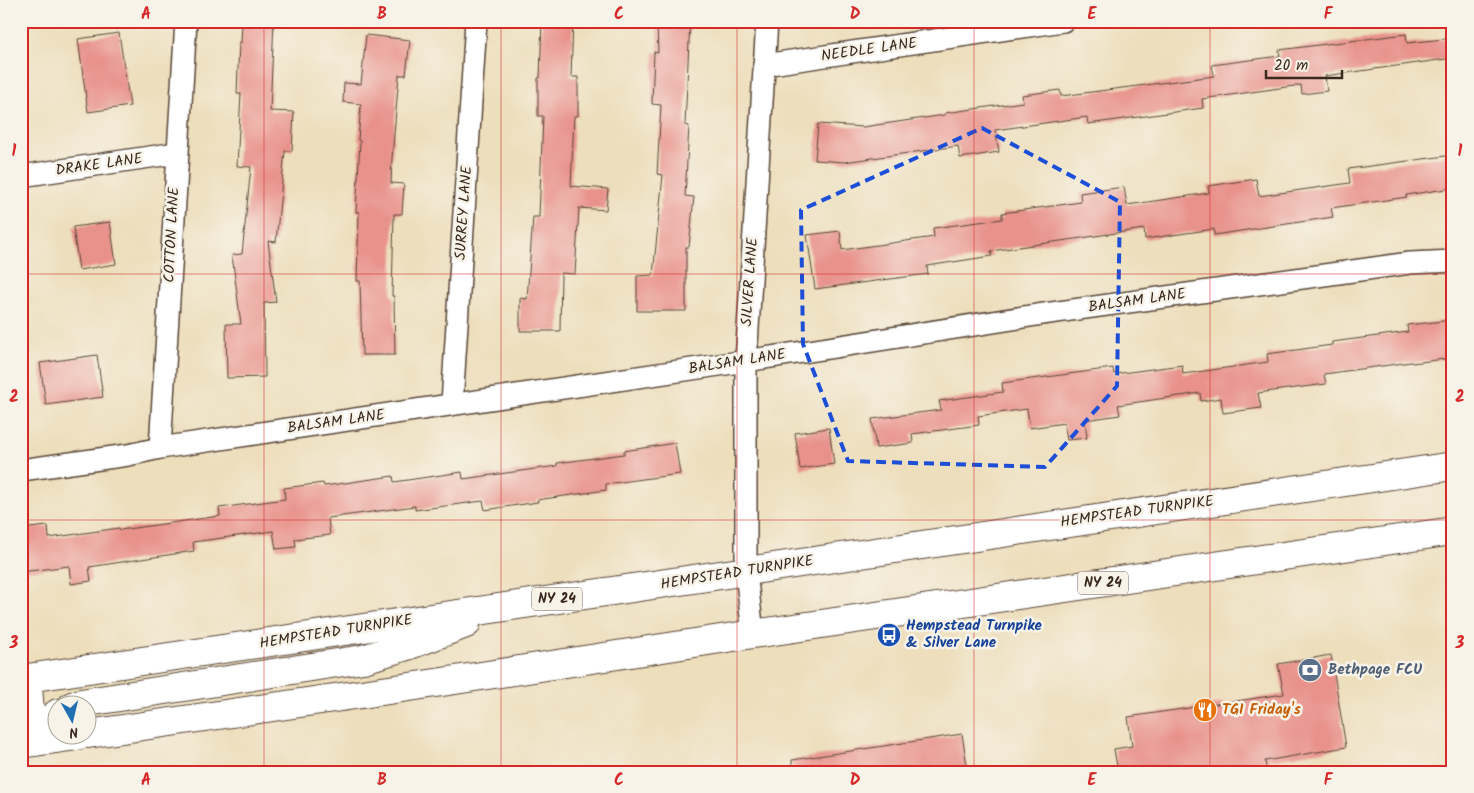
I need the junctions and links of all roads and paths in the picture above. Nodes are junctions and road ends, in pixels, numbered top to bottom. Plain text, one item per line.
1 (186, 21) edge
2 (476, 21) edge
3 (767, 21) edge
4 (1063, 21) edge
5 (764, 65) junction
6 (177, 153) junction
7 (21, 176) edge
8 (1453, 261) edge
9 (746, 361) junction
10 (452, 404) junction
11 (160, 448) junction
12 (1453, 466) edge
13 (21, 470) edge
14 (1453, 531) edge
15 (746, 572) junction
16 (512, 606) junction
17 (753, 634) junction
18 (24, 678) edge
19 (98, 700) edge
20 (48, 721) edge
21 (98, 733) edge
22 (48, 740) edge
23 (27, 743) edge

1 - 6 street, COTTON LANE
2 - 10 street, SURREY LANE
3 - 5 street, SILVER LANE
4 - 5 street, NEEDLE LANE
5 - 9 street, SILVER LANE
6 - 7 street, DRAKE LANE
6 - 11 street, COTTON LANE
8 - 9 street, BALSAM LANE
9 - 10 street, BALSAM LANE
9 - 15 street, SILVER LANE
10 - 11 street, BALSAM LANE
11 - 13 street, BALSAM LANE
12 - 15 main road, HEMPSTEAD TURNPIKE / NY 24
14 - 17 main road, NY 24
15 - 16 main road, HEMPSTEAD TURNPIKE / NY 24
15 - 17 street, SILVER LANE
16 - 18 main road, HEMPSTEAD TURNPIKE / NY 24
16 - 19 main road
17 - 21 main road, NY 24
18 - 23 main road
20 - 23 main road
22 - 23 main road

